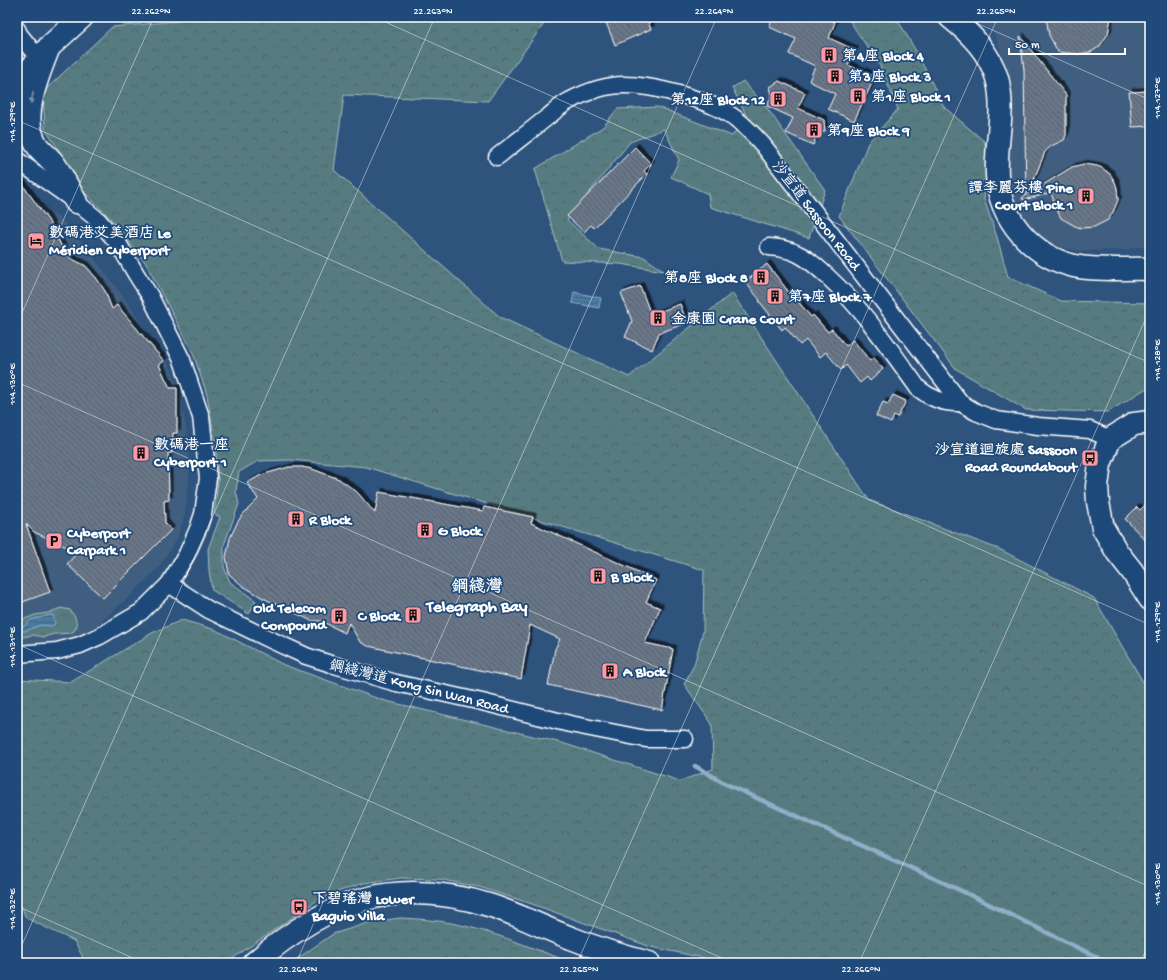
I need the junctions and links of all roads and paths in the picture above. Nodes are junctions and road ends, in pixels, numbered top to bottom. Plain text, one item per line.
1 (82, 17) edge
2 (950, 17) edge
3 (17, 29) edge
4 (44, 53) junction
5 (17, 85) edge
6 (497, 157) dead end
7 (17, 160) edge
8 (76, 202) junction
9 (768, 247) dead end
10 (1150, 269) edge
11 (961, 403) junction
12 (1150, 422) edge
13 (1110, 439) junction
14 (169, 584) junction
15 (1150, 599) edge
16 (17, 654) edge
17 (686, 739) dead end
18 (254, 963) edge
19 (648, 963) edge

1 - 4 main road
2 - 10 main road
3 - 4 street
4 - 5 main road
4 -> 8 main road
6 - 11 street, 沙宣道 Sassoon Road
7 - 8 street
8 - 14 street
9 - 11 street
11 - 13 street, 沙宣道 Sassoon Road
12 - 13 main road
13 - 15 main road
14 - 16 street
14 - 17 street, 鋼綫灣道 Kong Sin Wan Road
18 - 19 main road

